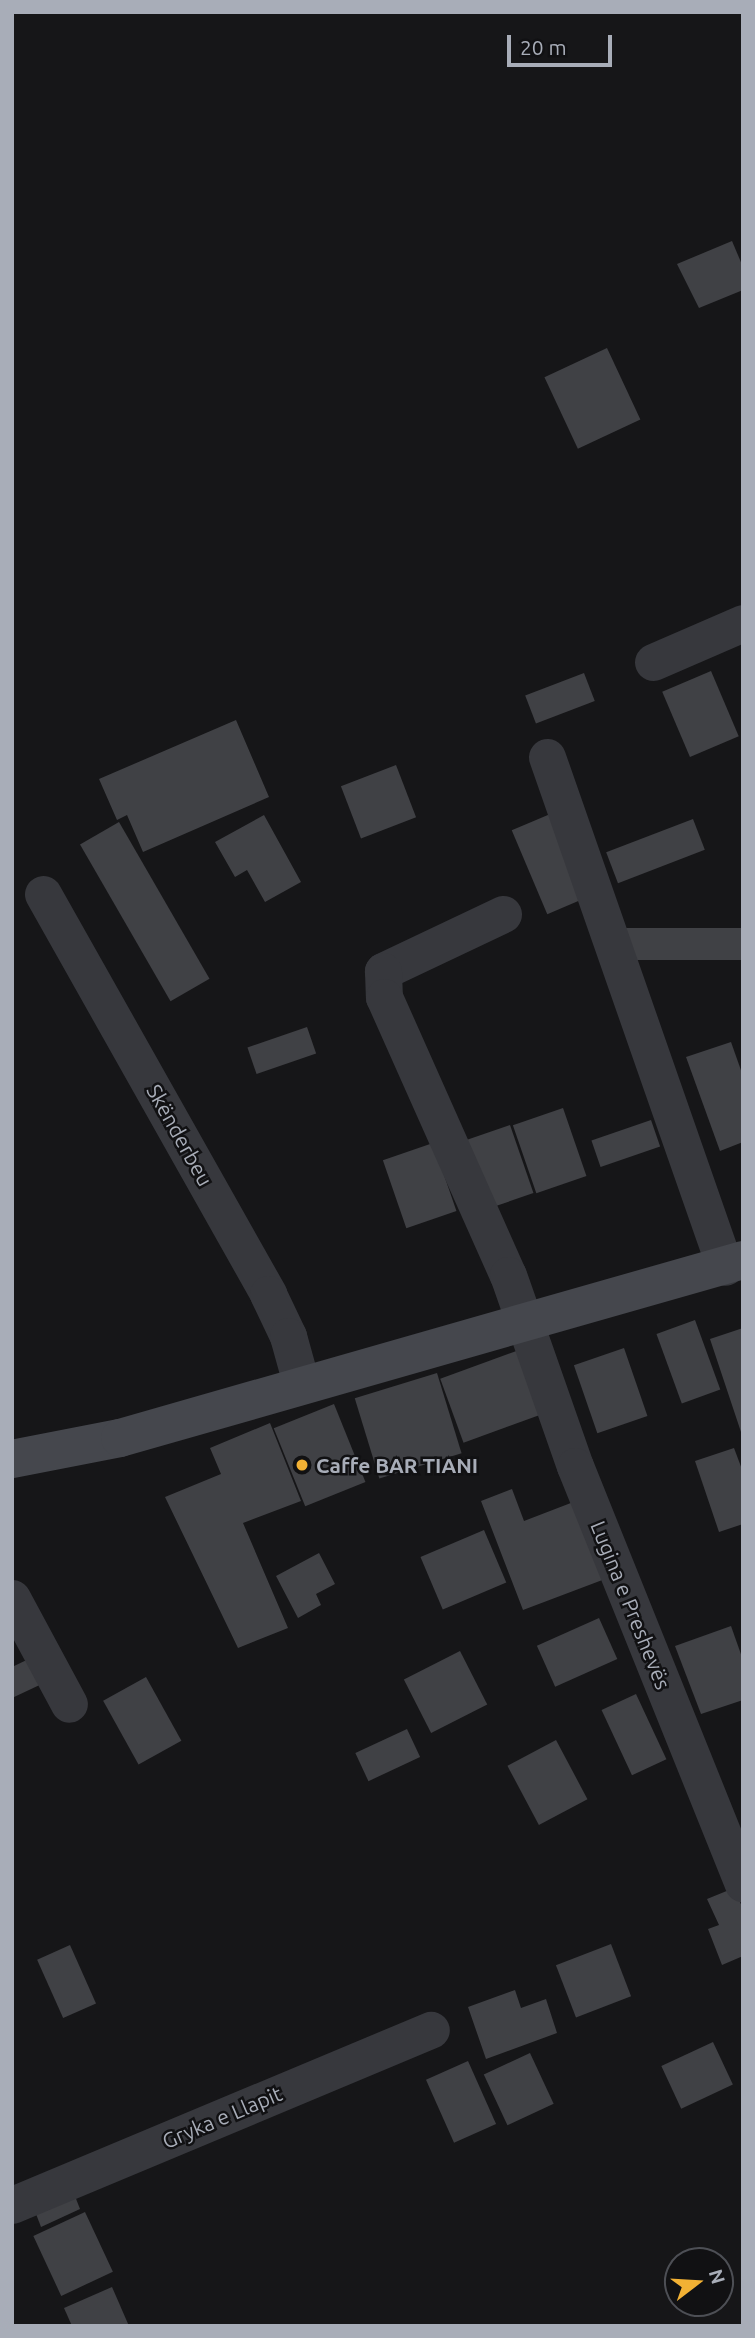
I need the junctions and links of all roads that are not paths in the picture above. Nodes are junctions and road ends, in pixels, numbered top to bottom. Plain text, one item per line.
1 (743, 623) edge
2 (653, 662) dead end
3 (547, 757) dead end
4 (43, 894) dead end
5 (503, 914) dead end
6 (734, 1264) edge
7 (525, 1324) junction
8 (301, 1383) junction
9 (12, 1459) edge
10 (12, 1598) edge
11 (69, 1704) dead end
12 (743, 1884) edge
13 (431, 2031) dead end
14 (12, 2205) edge

1 - 2 street
3 - 6 street
4 - 8 street, Skënderbeu
5 - 7 street, Lugina e Preshevës
6 - 7 main road
7 - 8 main road
7 - 12 street, Lugina e Preshevës
8 - 9 main road
10 - 11 street
13 - 14 street, Gryka e Llapit

